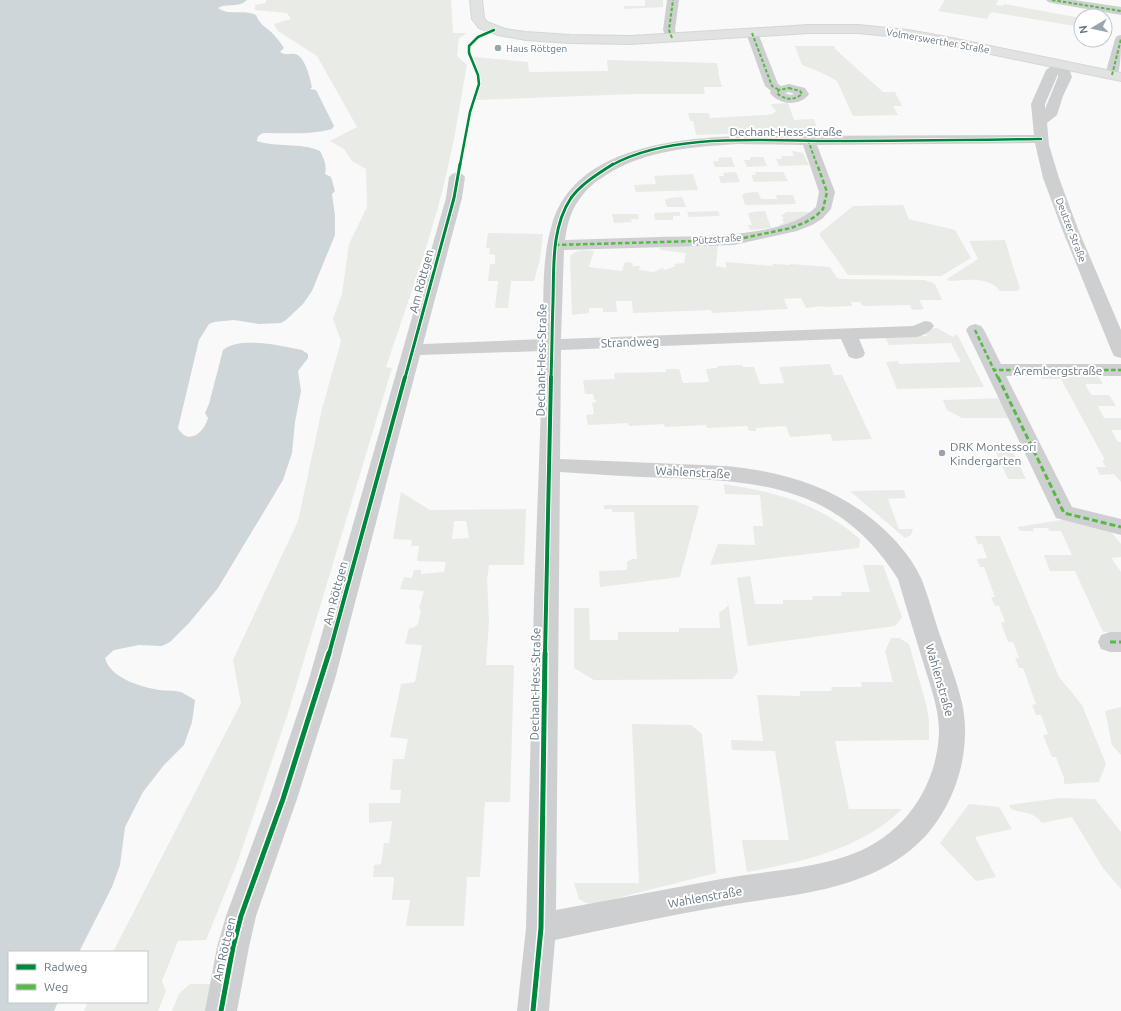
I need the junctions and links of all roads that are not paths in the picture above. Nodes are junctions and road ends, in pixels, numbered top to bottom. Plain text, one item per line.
1 (476, 0) edge
2 (672, 0) edge
3 (1052, 0) edge
4 (1121, 11) edge
5 (752, 33) junction
6 (672, 38) junction
7 (1121, 39) edge
8 (1062, 65) junction
9 (1117, 76) edge
10 (779, 90) dead end
11 (1041, 131) junction
12 (808, 140) junction
13 (457, 178) dead end
14 (555, 245) junction
15 (925, 326) dead end
16 (975, 330) dead end
17 (847, 334) junction
18 (1117, 335) edge
19 (551, 344) junction
20 (412, 350) junction
21 (1121, 352) edge
22 (856, 353) dead end
23 (994, 370) junction
24 (1121, 370) edge
25 (549, 465) junction
26 (1120, 528) edge
27 (540, 928) junction
28 (221, 1011) edge
29 (533, 1011) edge

1 - 6 street, Volmerswerther Straße
2 - 6 street
3 - 4 street
5 - 6 street, Volmerswerther Straße
5 - 8 street, Volmerswerther Straße
5 - 10 street
7 - 9 street
8 - 9 street, Volmerswerther Straße
8 - 11 street
11 - 12 street, Dechant-Hess-Straße
11 - 18 street, Deutzer Straße
12 - 14 street, Dechant-Hess-Straße
12 - 14 street, Pützstraße
13 - 20 street, Am Röttgen
14 - 19 street, Dechant-Hess-Straße
15 - 17 street, Strandweg
16 - 23 street, Arembergstraße
17 - 19 street, Strandweg
17 - 22 street
18 - 21 street, Deutzer Straße
19 - 20 street, Strandweg
19 - 25 street, Dechant-Hess-Straße
20 - 28 street, Am Röttgen
23 - 24 street, Arembergstraße
23 - 26 street, Arembergstraße
25 - 27 street, Dechant-Hess-Straße
25 - 27 street, Wahlenstraße
27 - 29 street, Dechant-Hess-Straße

